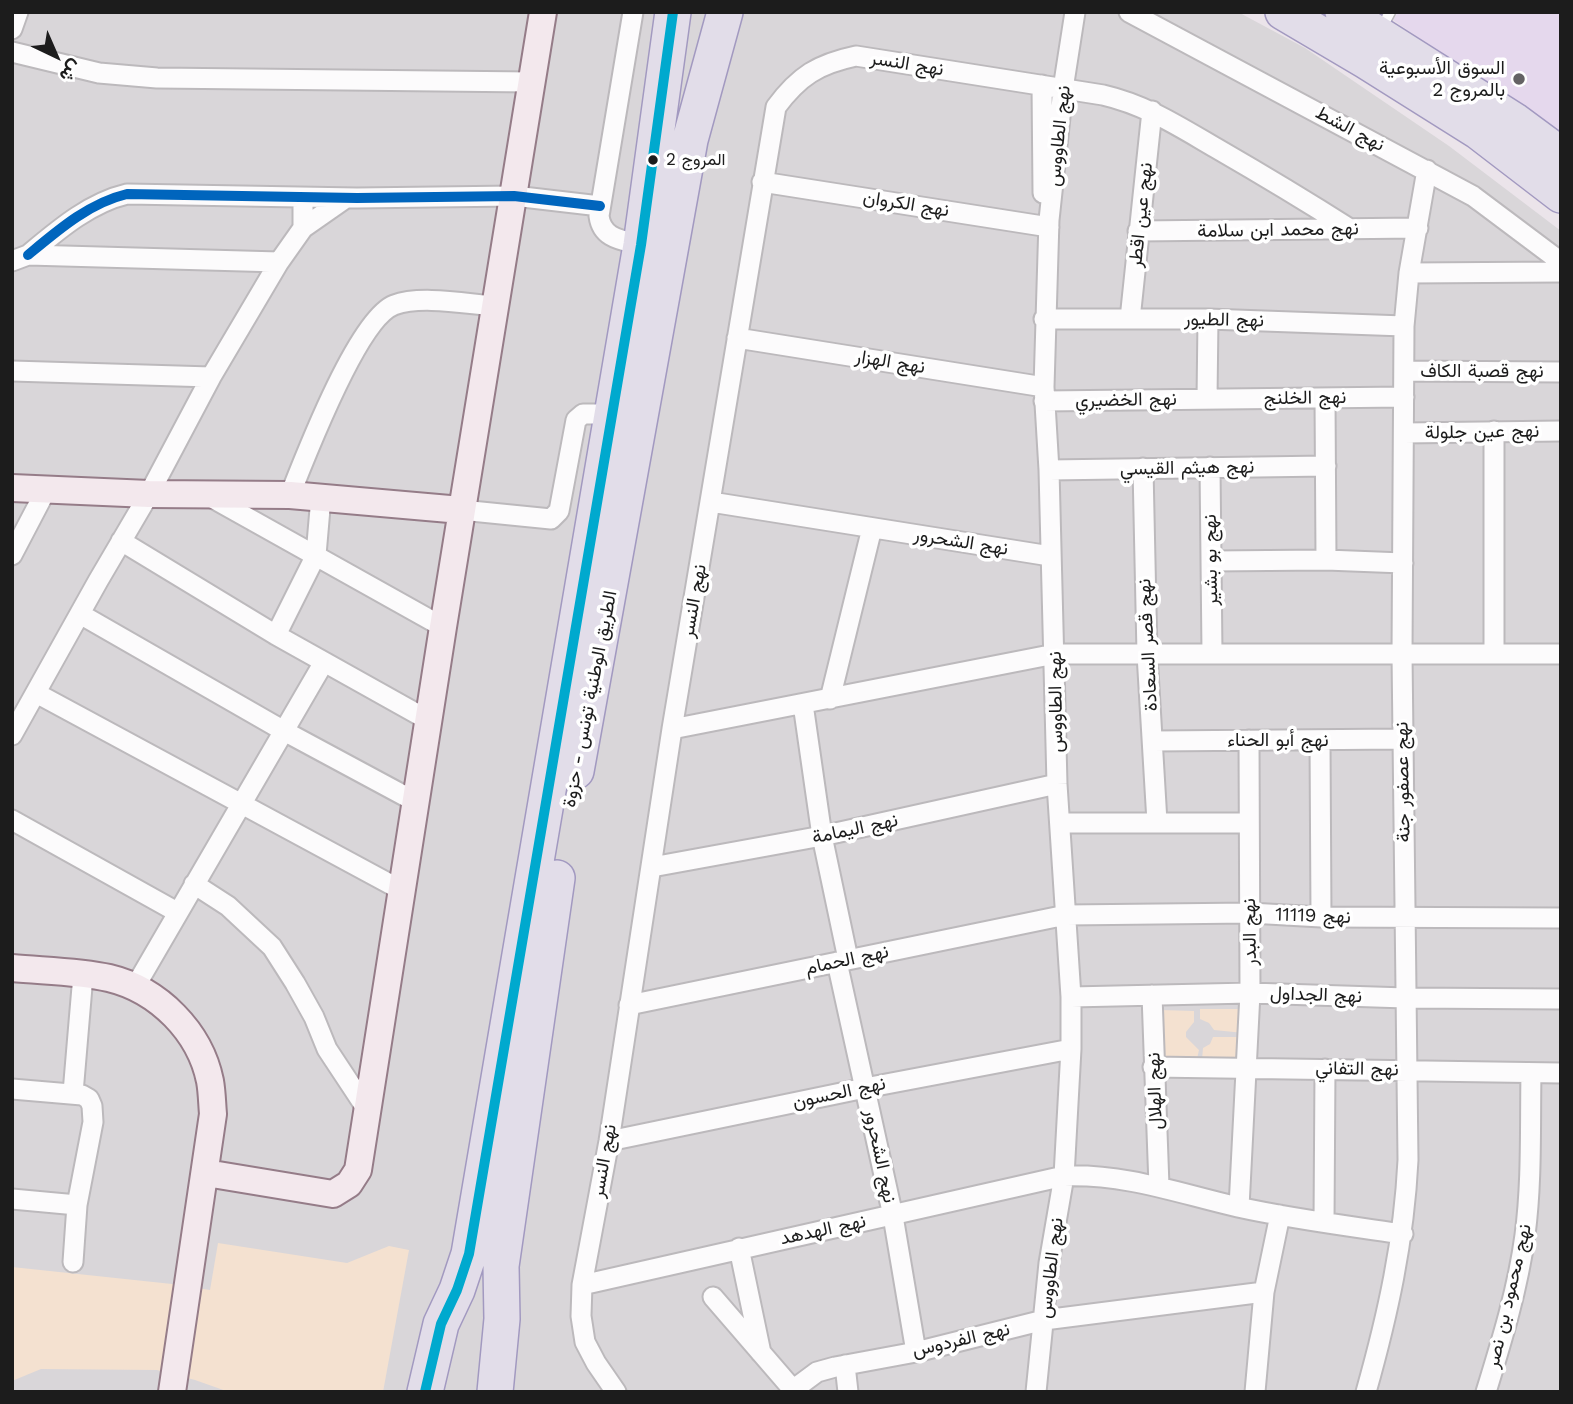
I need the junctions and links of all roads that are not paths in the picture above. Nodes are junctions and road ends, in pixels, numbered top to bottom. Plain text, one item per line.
1 (18, 12) edge
2 (543, 12) edge
3 (633, 12) edge
4 (673, 12) edge
5 (725, 12) edge
6 (1075, 12) edge
7 (1129, 12) edge
8 (1283, 12) edge
9 (12, 29) edge
10 (1360, 32) edge
11 (12, 52) edge
12 (531, 82) junction
13 (1042, 85) junction
14 (1063, 89) junction
15 (1152, 111) junction
16 (1561, 155) edge
17 (1427, 170) junction
18 (762, 182) junction
19 (514, 195) junction
20 (1561, 195) edge
21 (303, 198) junction
22 (345, 198) junction
23 (600, 205) junction
24 (1049, 223) junction
25 (303, 228) junction
26 (1418, 228) junction
27 (1350, 229) junction
28 (1138, 231) junction
29 (641, 245) junction
30 (20, 258) edge
31 (279, 262) junction
32 (1561, 262) edge
33 (1409, 272) junction
34 (1561, 272) edge
35 (495, 306) junction
36 (1044, 319) junction
37 (1130, 319) junction
38 (1208, 319) junction
39 (1404, 326) junction
40 (737, 338) junction
41 (12, 371) edge
42 (1404, 371) junction
43 (1561, 372) edge
44 (211, 377) junction
45 (1044, 394) junction
46 (1404, 397) junction
47 (1325, 398) junction
48 (1207, 399) junction
49 (613, 414) junction
50 (1494, 431) junction
51 (1561, 431) edge
52 (1404, 433) junction
53 (1325, 466) junction
54 (1210, 467) junction
55 (1143, 468) junction
56 (1049, 470) junction
57 (12, 488) edge
58 (46, 490) junction
59 (149, 494) junction
60 (206, 495) junction
61 (290, 495) junction
62 (321, 497) junction
63 (710, 502) junction
64 (461, 510) junction
65 (872, 528) junction
66 (121, 541) junction
67 (12, 555) edge
68 (316, 555) junction
69 (1050, 556) junction
70 (1326, 560) junction
71 (1211, 561) junction
72 (1403, 564) junction
73 (80, 614) junction
74 (443, 627) junction
75 (276, 635) junction
76 (1212, 653) junction
77 (1055, 654) junction
78 (1147, 654) junction
79 (1402, 654) junction
80 (1494, 654) junction
81 (1561, 654) edge
82 (324, 662) junction
83 (36, 693) junction
84 (830, 699) junction
85 (803, 704) junction
86 (428, 720) junction
87 (672, 729) junction
88 (284, 731) junction
89 (12, 734) edge
90 (1403, 739) junction
91 (1249, 740) junction
92 (1320, 740) junction
93 (1153, 741) junction
94 (1057, 784) junction
95 (416, 802) junction
96 (241, 804) junction
97 (12, 820) edge
98 (1157, 822) junction
99 (1248, 822) junction
100 (1060, 824) junction
101 (822, 836) junction
102 (652, 867) junction
103 (194, 884) junction
104 (401, 890) junction
105 (177, 912) junction
106 (1250, 913) junction
107 (1066, 915) junction
108 (1321, 917) junction
109 (1405, 918) junction
110 (1561, 918) edge
111 (842, 960) junction
112 (12, 968) edge
113 (83, 975) junction
114 (135, 987) junction
115 (1251, 993) junction
116 (1152, 995) junction
117 (1071, 996) junction
118 (1406, 998) junction
119 (1561, 999) edge
120 (629, 1005) junction
121 (1071, 1049) junction
122 (1153, 1067) junction
123 (1248, 1068) junction
124 (1325, 1069) junction
125 (1407, 1070) junction
126 (1531, 1073) junction
127 (1561, 1073) edge
128 (865, 1088) junction
129 (12, 1089) edge
130 (73, 1093) junction
131 (368, 1111) junction
132 (609, 1141) junction
133 (206, 1173) junction
134 (1064, 1176) junction
135 (1159, 1186) junction
136 (12, 1199) edge
137 (77, 1205) junction
138 (1239, 1207) junction
139 (1280, 1214) junction
140 (893, 1216) junction
141 (1324, 1222) junction
142 (1403, 1234) junction
143 (739, 1248) junction
144 (469, 1254) junction
145 (73, 1262) dead end
146 (501, 1266) junction
147 (582, 1285) junction
148 (1264, 1292) junction
149 (713, 1297) dead end
150 (1044, 1321) junction
151 (916, 1352) junction
152 (762, 1355) junction
153 (845, 1365) junction
154 (793, 1391) edge
155 (172, 1392) edge
156 (425, 1392) edge
157 (447, 1392) edge
158 (473, 1392) edge
159 (495, 1392) edge
160 (616, 1392) edge
161 (848, 1392) edge
162 (1036, 1392) edge
163 (1255, 1392) edge
164 (1366, 1392) edge
165 (1486, 1392) edge

1 - 9 street
2 - 12 street
3 - 23 street
4 - 29 highway, الطريق الوطنية تونس - حزوة
5 - 146 highway, الطريق الوطنية تونس - حزوة
6 - 14 street, نهج الطاووس
7 - 17 street, نهج الشط
8 - 10 highway
10 - 16 highway
10 - 20 highway
11 - 12 street
12 - 19 street
13 - 14 street, نهج النسر
13 - 18 street, نهج النسر
13 - 24 street
14 - 15 street, نهج النسر
14 - 24 street, نهج الطاووس
15 - 27 street, نهج النسر
15 - 28 street, نهج عين اقطر
17 - 26 street, نهج عصفور جنة
17 - 32 street, نهج الشط
18 - 24 street, نهج الكروان
18 - 40 street, نهج النسر
19 - 22 street
19 - 23 street
19 - 35 street
21 - 22 street
21 - 25 street
21 - 30 street
22 - 25 street
23 - 29 street
24 - 36 street, نهج الطاووس
25 - 31 street
26 - 27 street, نهج محمد ابن سلامة
26 - 33 street, نهج عصفور جنة
27 - 28 street, نهج محمد ابن سلامة
28 - 37 street, نهج عين اقطر
29 - 49 highway, الطريق الوطنية تونس - حزوة
30 - 31 street
31 - 44 street
33 - 34 street
33 - 39 street, نهج عصفور جنة
35 - 61 street
35 - 64 street
36 - 37 street, نهج الطيور
36 - 45 street, نهج الطاووس
37 - 38 street, نهج الطيور
38 - 39 street, نهج الطيور
38 - 48 street
39 - 42 street, نهج عصفور جنة
40 - 45 street, نهج الهزار
40 - 63 street, نهج النسر
41 - 44 street
42 - 43 street, نهج قصبة الكاف
42 - 46 street, نهج عصفور جنة
44 - 59 street
45 - 48 street, نهج الخضيري
45 - 56 street, نهج الطاووس
46 - 47 street, نهج الخلنج
46 - 52 street, نهج عصفور جنة
47 - 48 street, نهج الخلنج
47 - 53 street
49 - 64 street
49 - 144 highway, الطريق الوطنية تونس - حزوة
50 - 51 street, نهج عين جلولة
50 - 52 street, نهج عين جلولة
50 - 80 street
52 - 72 street, نهج عصفور جنة
53 - 54 street, نهج هيثم القيسي
53 - 70 street
54 - 55 street, نهج هيثم القيسي
54 - 71 street, نهج بو بشير
55 - 56 street, نهج هيثم القيسي
55 - 78 street, نهج قصر السعادة
56 - 69 street, نهج الطاووس
57 - 58 street
58 - 59 street
58 - 67 street
59 - 60 street
59 - 66 street
60 - 61 street
60 - 68 street
61 - 62 street
62 - 64 street
62 - 68 street
63 - 65 street, نهج الشحرور
63 - 87 street, نهج النسر
64 - 74 street
65 - 69 street, نهج الشحرور
65 - 84 street
66 - 73 street
66 - 75 street
68 - 74 street
68 - 75 street
69 - 77 street, نهج الطاووس
70 - 71 street
70 - 72 street
71 - 76 street, نهج بو بشير
72 - 79 street, نهج عصفور جنة
73 - 83 street
73 - 88 street
74 - 86 street
75 - 82 street
76 - 78 street
76 - 79 street
77 - 78 street
77 - 84 street
77 - 94 street, نهج الطاووس
78 - 93 street, نهج قصر السعادة
79 - 80 street
79 - 90 street, نهج عصفور جنة
80 - 81 street
82 - 86 street
82 - 88 street
83 - 89 street
83 - 96 street
84 - 85 street
85 - 87 street
85 - 101 street, نهج الشحرور
86 - 95 street
87 - 102 street, نهج النسر
88 - 95 street
88 - 96 street
90 - 92 street, نهج أبو الحناء
90 - 109 street, نهج عصفور جنة
91 - 92 street, نهج أبو الحناء
91 - 93 street, نهج أبو الحناء
91 - 99 street, نهج البدر
92 - 108 street
93 - 98 street, نهج قصر السعادة
94 - 100 street, نهج الطاووس
94 - 101 street, نهج اليمامة
95 - 104 street
96 - 103 street
96 - 104 street
97 - 105 street
98 - 99 street
98 - 100 street
99 - 106 street, نهج البدر
100 - 107 street, نهج الطاووس
101 - 102 street, نهج اليمامة
101 - 111 street, نهج الشحرور
102 - 120 street, نهج النسر
103 - 105 street
103 - 131 street
104 - 131 street
105 - 114 street
106 - 107 street, نهج 11119
106 - 108 street, نهج 11119
106 - 115 street, نهج البدر
107 - 111 street, نهج الحمام
107 - 117 street, نهج الطاووس
108 - 109 street, نهج 11119
109 - 110 street, نهج 11119
109 - 118 street, نهج عصفور جنة
111 - 120 street, نهج الحمام
111 - 128 street, نهج الشحرور
112 - 113 street
113 - 114 street
113 - 130 street
114 - 133 street
115 - 116 street, نهج الجداول
115 - 118 street, نهج الجداول
115 - 123 street, نهج البدر
116 - 117 street, نهج الجداول
116 - 122 street, نهج الهلال
117 - 121 street, نهج الطاووس
118 - 119 street, نهج الجداول
118 - 125 street, نهج عصفور جنة
120 - 132 street, نهج النسر
121 - 128 street, نهج الحسون
121 - 134 street, نهج الطاووس
122 - 123 street, نهج التفاني
122 - 135 street, نهج الهلال
123 - 124 street, نهج التفاني
123 - 138 street, نهج البدر
124 - 125 street, نهج التفاني
124 - 141 street
125 - 126 street, نهج التفاني
125 - 142 street, نهج عصفور جنة
126 - 127 street, نهج التفاني
126 - 165 street, نهج محمود بن نصر
128 - 132 street, نهج الحسون
128 - 140 street, نهج الشحرور
129 - 130 street
130 - 137 street
131 - 133 street
132 - 147 street, نهج النسر
133 - 155 street
134 - 135 street, نهج الهدهد
134 - 140 street, نهج الهدهد
134 - 150 street, نهج الطاووس
135 - 138 street, نهج الهدهد
136 - 137 street
137 - 145 street
138 - 139 street, نهج الهدهد
139 - 141 street, نهج الهدهد
139 - 148 street
140 - 143 street, نهج الهدهد
140 - 151 street, نهج الشحرور
141 - 142 street, نهج الهدهد
142 - 164 street, نهج عصفور جنة
143 - 147 street, نهج الهدهد
143 - 152 street
144 - 156 highway, الطريق الوطنية تونس - حزوة
144 - 157 highway
146 - 158 highway
146 - 159 highway, الطريق الوطنية تونس - حزوة
147 - 160 street, نهج النسر
148 - 150 street, نهج الفردوس
148 - 163 street
149 - 152 street
150 - 151 street, نهج الفردوس
150 - 162 street, نهج الطاووس
151 - 153 street, نهج الفردوس
152 - 154 street
153 - 154 street, نهج الفردوس
153 - 161 street

